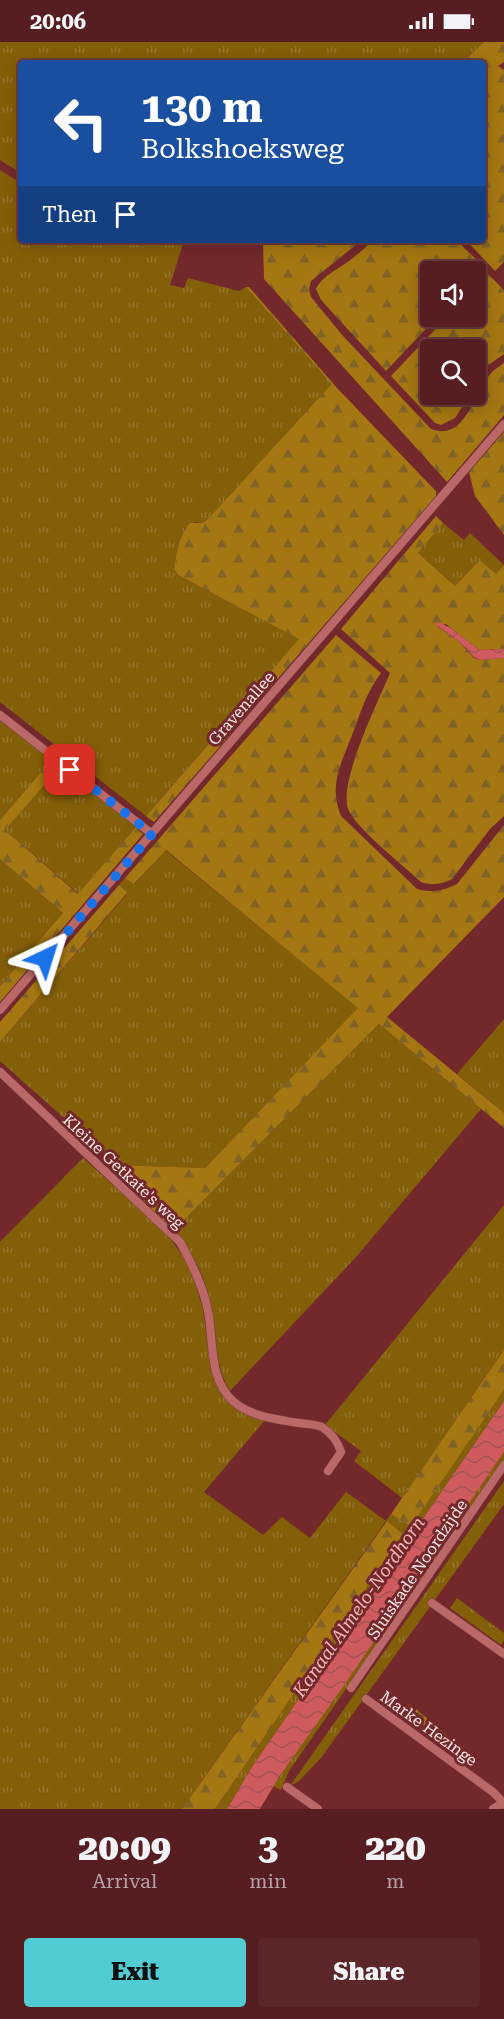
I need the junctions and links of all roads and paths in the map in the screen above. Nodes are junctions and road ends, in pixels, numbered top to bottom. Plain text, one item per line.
1 (504, 424) edge
2 (0, 715) edge
3 (152, 834) junction
4 (0, 1011) edge
5 (0, 1072) edge
6 (504, 1465) edge
7 (328, 1471) dead end
8 (432, 1603) dead end
9 (504, 1654) edge
10 (351, 1688) dead end
11 (366, 1699) dead end
12 (287, 1786) dead end
13 (502, 1804) edge
14 (318, 1809) edge
15 (493, 1809) edge

1 - 3 street, Gravenallee
2 - 3 street
3 - 4 street, Gravenallee
5 - 7 street, Kleine Getkate's weg
6 - 10 street, Sluiskade Noordzijde
8 - 9 street
11 - 13 street, Marke Hezinge
12 - 14 street
13 - 15 street

